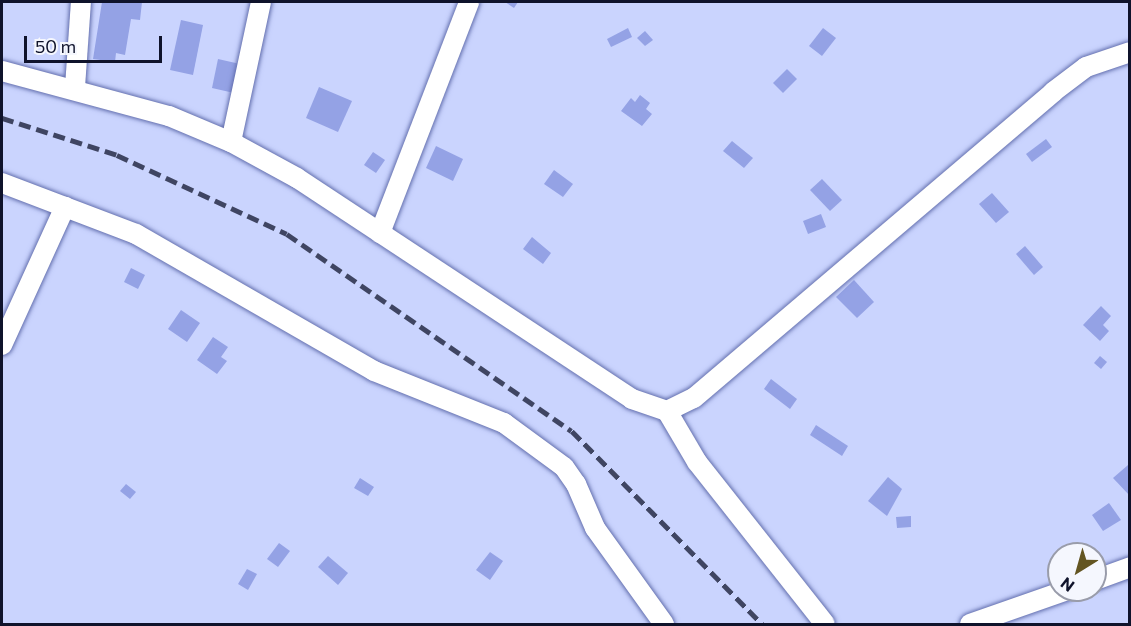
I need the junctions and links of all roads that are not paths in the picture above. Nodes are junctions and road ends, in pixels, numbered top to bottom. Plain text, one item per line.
1 (81, 2) edge
2 (261, 2) edge
3 (469, 2) edge
4 (1130, 52) edge
5 (2, 71) edge
6 (75, 87) junction
7 (231, 142) junction
8 (2, 183) edge
9 (65, 207) junction
10 (380, 233) junction
11 (2, 345) edge
12 (667, 411) junction
13 (1130, 567) edge
14 (1107, 576) edge
15 (1047, 597) edge
16 (664, 624) edge
17 (825, 624) edge
18 (970, 624) edge

1 - 6 street
2 - 7 street
3 - 10 street
4 - 12 street
5 - 6 street
6 - 7 street
7 - 10 street
8 - 9 street
9 - 11 street
9 - 16 street
10 - 12 street
12 - 17 street
13 - 14 street
15 - 18 street

